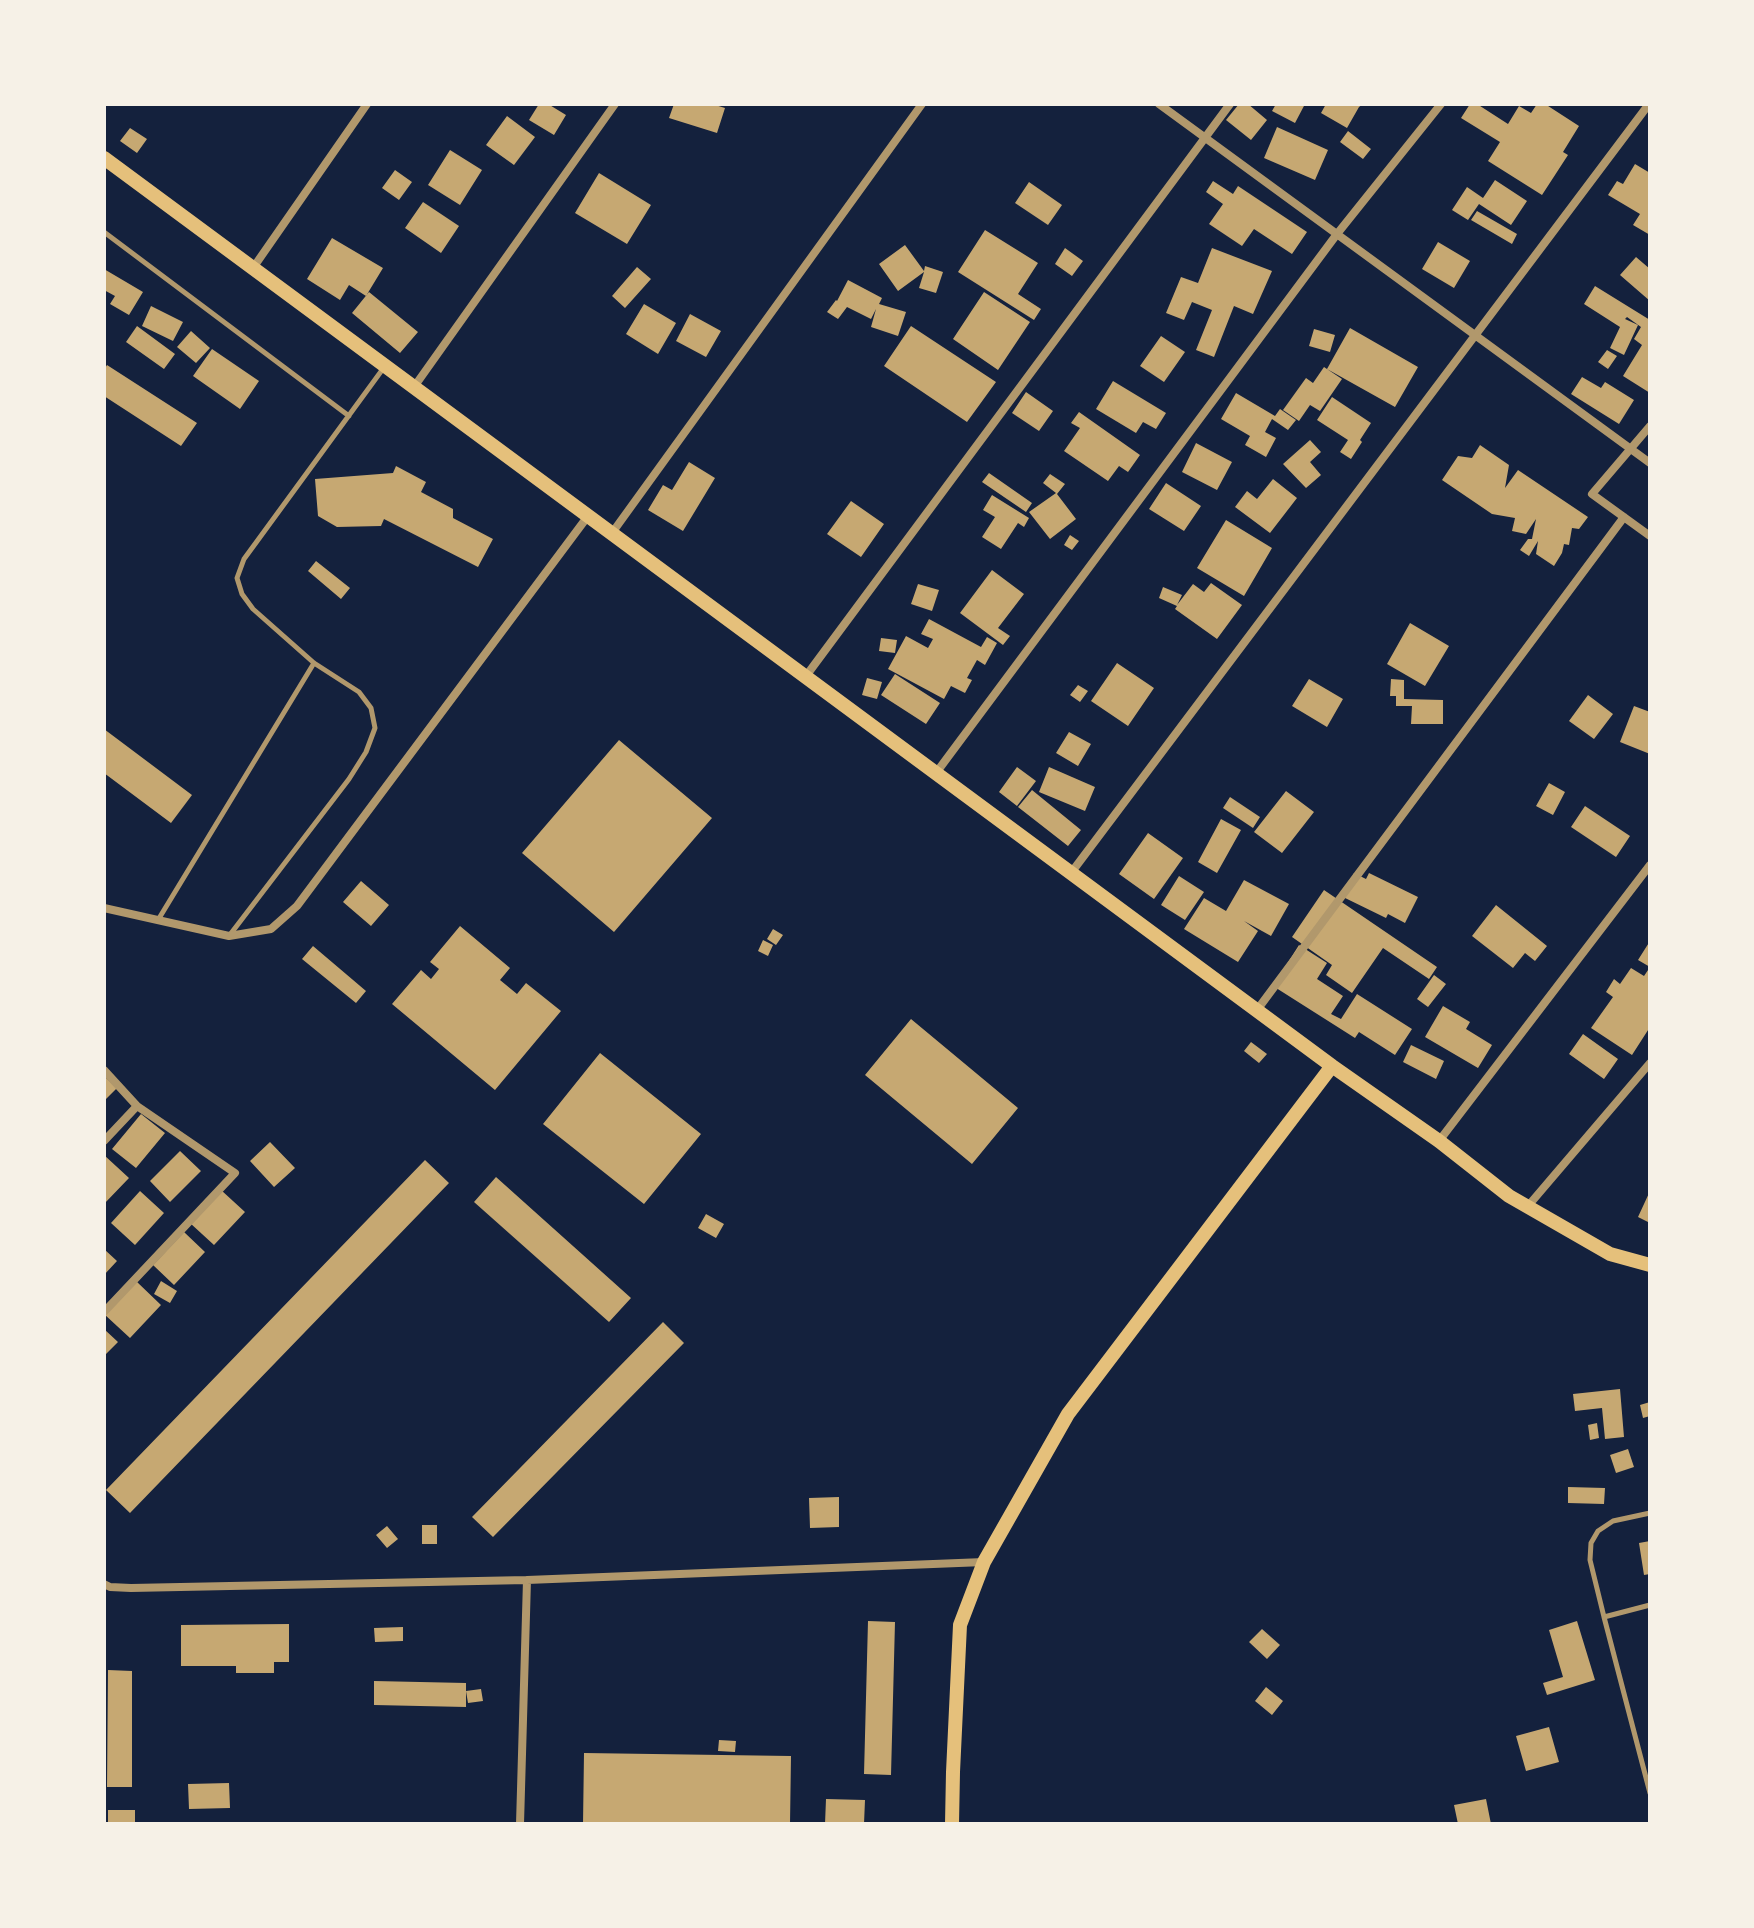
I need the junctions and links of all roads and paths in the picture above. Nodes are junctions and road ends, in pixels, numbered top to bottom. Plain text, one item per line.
1 (367, 104) edge
2 (615, 104) edge
3 (922, 104) edge
4 (1159, 104) edge
5 (1230, 104) edge
6 (1441, 104) edge
7 (1649, 104) edge
8 (1205, 137) junction
9 (104, 158) edge
10 (104, 232) edge
11 (1337, 234) junction
12 (253, 268) junction
13 (1475, 335) junction
14 (385, 366) junction
15 (414, 387) junction
16 (349, 416) junction
17 (1650, 426) edge
18 (1631, 449) junction
19 (1650, 463) edge
20 (588, 516) junction
21 (1624, 517) junction
22 (612, 533) junction
23 (1650, 536) edge
24 (314, 663) junction
25 (806, 676) junction
26 (936, 773) junction
27 (1650, 865) edge
28 (1071, 873) junction
29 (104, 908) edge
30 (158, 920) junction
31 (229, 936) junction
32 (1257, 1010) junction
33 (1650, 1063) edge
34 (1332, 1066) junction
35 (104, 1070) edge
36 (137, 1106) junction
37 (104, 1141) edge
38 (1439, 1141) junction
39 (1528, 1206) junction
40 (1650, 1265) edge
41 (104, 1312) edge
42 (1650, 1513) edge
43 (984, 1562) junction
44 (527, 1580) junction
45 (104, 1584) edge
46 (1650, 1605) edge
47 (1604, 1617) junction
48 (1650, 1793) edge
49 (520, 1824) edge
50 (952, 1824) edge

1 - 12 street
2 - 15 street
3 - 22 street
4 - 8 street
5 - 8 street
6 - 11 street
7 - 13 street
8 - 11 street
8 - 25 street
9 - 12 main road
10 - 16 lane
11 - 13 street
11 - 26 street
12 - 14 main road
13 - 18 street
13 - 28 street
14 - 15 main road
14 - 16 lane
15 - 20 main road
16 - 24 lane
17 - 18 street
18 - 19 street
18 - 21 street
20 - 22 main road
20 - 31 street
21 - 23 street
21 - 32 street
22 - 25 main road
24 - 30 lane
24 - 31 lane
25 - 26 main road
26 - 28 main road
27 - 38 street
28 - 32 main road
29 - 30 street
30 - 31 street
32 - 34 main road
33 - 39 street
34 - 38 main road
34 - 43 main road
35 - 36 street
36 - 37 street
36 - 41 street
38 - 39 main road
39 - 40 main road
42 - 47 lane
43 - 44 street
43 - 50 main road
44 - 45 street
44 - 49 street
46 - 47 lane
47 - 48 lane

